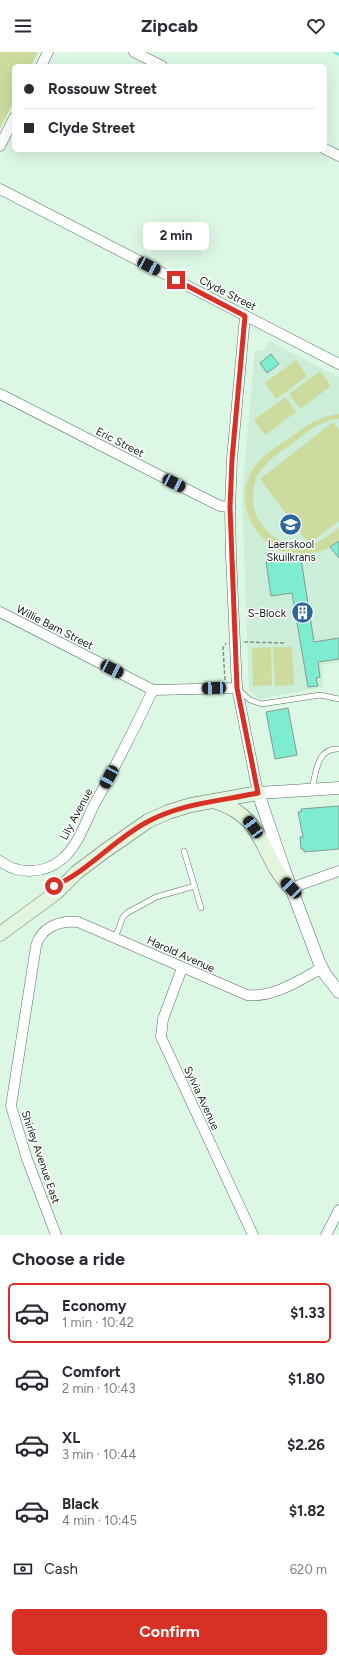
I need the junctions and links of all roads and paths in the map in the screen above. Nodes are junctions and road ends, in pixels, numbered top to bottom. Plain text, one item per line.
1 (48, 52) edge
2 (134, 52) edge
3 (42, 64) edge
4 (158, 64) edge
5 (12, 122) edge
6 (0, 146) edge
7 (327, 150) edge
8 (339, 156) edge
9 (0, 189) edge
10 (245, 316) junction
11 (339, 364) edge
12 (0, 394) edge
13 (230, 507) junction
14 (0, 612) edge
15 (240, 642) dead end
16 (286, 642) dead end
17 (229, 643) dead end
18 (225, 681) dead end
19 (237, 688) junction
20 (153, 690) junction
21 (339, 699) edge
22 (339, 749) edge
23 (339, 788) edge
24 (312, 790) junction
25 (258, 793) junction
26 (214, 801) junction
27 (184, 852) dead end
28 (0, 861) edge
29 (339, 871) edge
30 (70, 879) junction
31 (195, 886) junction
32 (291, 888) junction
33 (201, 908) dead end
34 (0, 922) edge
35 (0, 934) edge
36 (115, 938) junction
37 (37, 943) joint
38 (182, 968) junction
39 (322, 968) junction
40 (339, 992) edge
41 (339, 1210) edge
42 (56, 1235) edge
43 (253, 1235) edge
44 (326, 1235) edge

1 - 3 street
2 - 4 street
5 - 6 street
7 - 8 street
9 - 10 street, Clyde Street
10 - 11 street, Clyde Street
10 - 13 street
12 - 13 street, Eric Street
13 - 19 street
14 - 20 street, Willie Bam Street
15 - 16 path
17 - 18 path
19 - 20 street, Willie Bam Street
19 - 21 lane
19 - 25 street
20 - 28 street, Lily Avenue
22 - 24 lane
23 - 24 street
24 - 25 street
25 - 26 main road
25 - 32 street
26 - 30 main road
26 - 32 main road
27 - 31 lane
29 - 32 street
30 - 34 main road
30 - 35 main road
31 - 33 lane
31 - 36 lane
32 - 39 street
36 - 37 street, Harold Avenue
36 - 38 street, Harold Avenue
37 - 42 street, Shirley Avenue East
38 - 39 street, Harold Avenue
38 - 43 street, Sylvia Avenue
39 - 40 street
41 - 44 street

